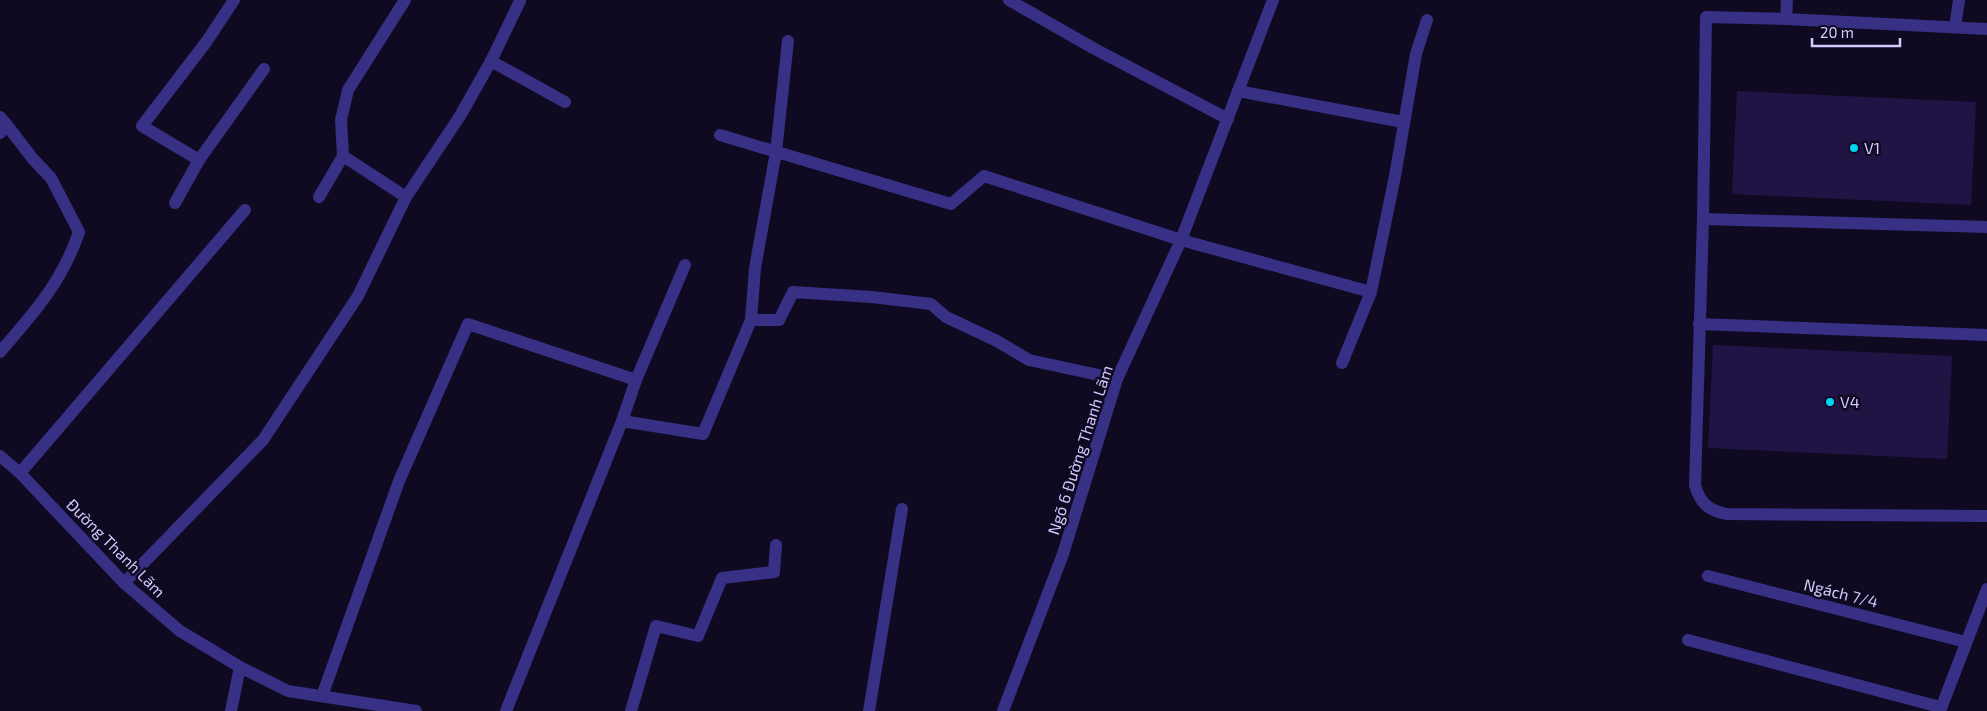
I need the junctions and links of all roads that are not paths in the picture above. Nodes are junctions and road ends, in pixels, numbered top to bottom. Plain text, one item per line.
1 (234, 0) edge
2 (405, 0) edge
3 (1009, 0) edge
4 (1273, 0) edge
5 (1787, 0) edge
6 (1959, 0) edge
7 (520, 1) edge
8 (1786, 19) junction
9 (1427, 20) dead end
10 (1955, 27) junction
11 (1987, 29) edge
12 (788, 41) dead end
13 (491, 61) junction
14 (264, 69) dead end
15 (1238, 91) junction
16 (565, 102) dead end
17 (1228, 119) junction
18 (1403, 122) junction
19 (2, 125) edge
20 (720, 135) dead end
21 (776, 152) junction
22 (343, 156) junction
23 (199, 160) junction
24 (319, 196) dead end
25 (406, 196) junction
26 (175, 203) dead end
27 (246, 210) dead end
28 (1703, 219) junction
29 (1987, 227) edge
30 (1181, 240) junction
31 (685, 265) dead end
32 (1371, 292) junction
33 (751, 320) junction
34 (1699, 324) junction
35 (1987, 335) edge
36 (0, 352) edge
37 (1342, 363) dead end
38 (1117, 378) junction
39 (636, 380) junction
40 (622, 421) junction
41 (0, 456) edge
42 (20, 473) junction
43 (902, 509) dead end
44 (1987, 516) edge
45 (776, 545) dead end
46 (1708, 576) dead end
47 (124, 583) junction
48 (1987, 589) edge
49 (1688, 640) dead end
50 (1966, 642) junction
51 (240, 667) junction
52 (322, 696) junction
53 (1940, 709) edge
54 (231, 711) edge
55 (416, 711) edge
56 (506, 711) edge
57 (631, 711) edge
58 (869, 711) edge
59 (1003, 711) edge

1 - 23 street
2 - 22 street
3 - 17 street
4 - 15 street, Ngõ 6 Đường Thanh Lãm
5 - 8 street
6 - 10 street
7 - 13 street
8 - 10 street
8 - 28 street
9 - 18 street
10 - 11 street
12 - 21 street
13 - 16 street
13 - 25 street
14 - 23 street
15 - 17 street, Ngõ 6 Đường Thanh Lãm
15 - 18 street
17 - 30 street, Ngõ 6 Đường Thanh Lãm
18 - 32 street
19 - 36 street
20 - 21 street
21 - 30 street
21 - 33 street
22 - 24 street
22 - 25 street
23 - 26 street
25 - 47 street
27 - 42 street
28 - 29 street
28 - 34 street
30 - 32 street
30 - 38 street, Ngõ 6 Đường Thanh Lãm
31 - 39 street
32 - 37 street
33 - 38 street
33 - 40 street
34 - 35 street
34 - 44 street
38 - 59 street, Ngõ 6 Đường Thanh Lãm
39 - 40 street
39 - 52 street
40 - 56 street
41 - 42 street, Đường Thanh Lãm
42 - 47 street, Đường Thanh Lãm
43 - 58 street
45 - 57 street
46 - 50 street, Ngách 7/4
47 - 51 street, Đường Thanh Lãm
48 - 50 street
49 - 53 street
50 - 53 street
51 - 52 street, Đường Thanh Lãm
51 - 54 street
52 - 55 street, Đường Thanh Lãm

